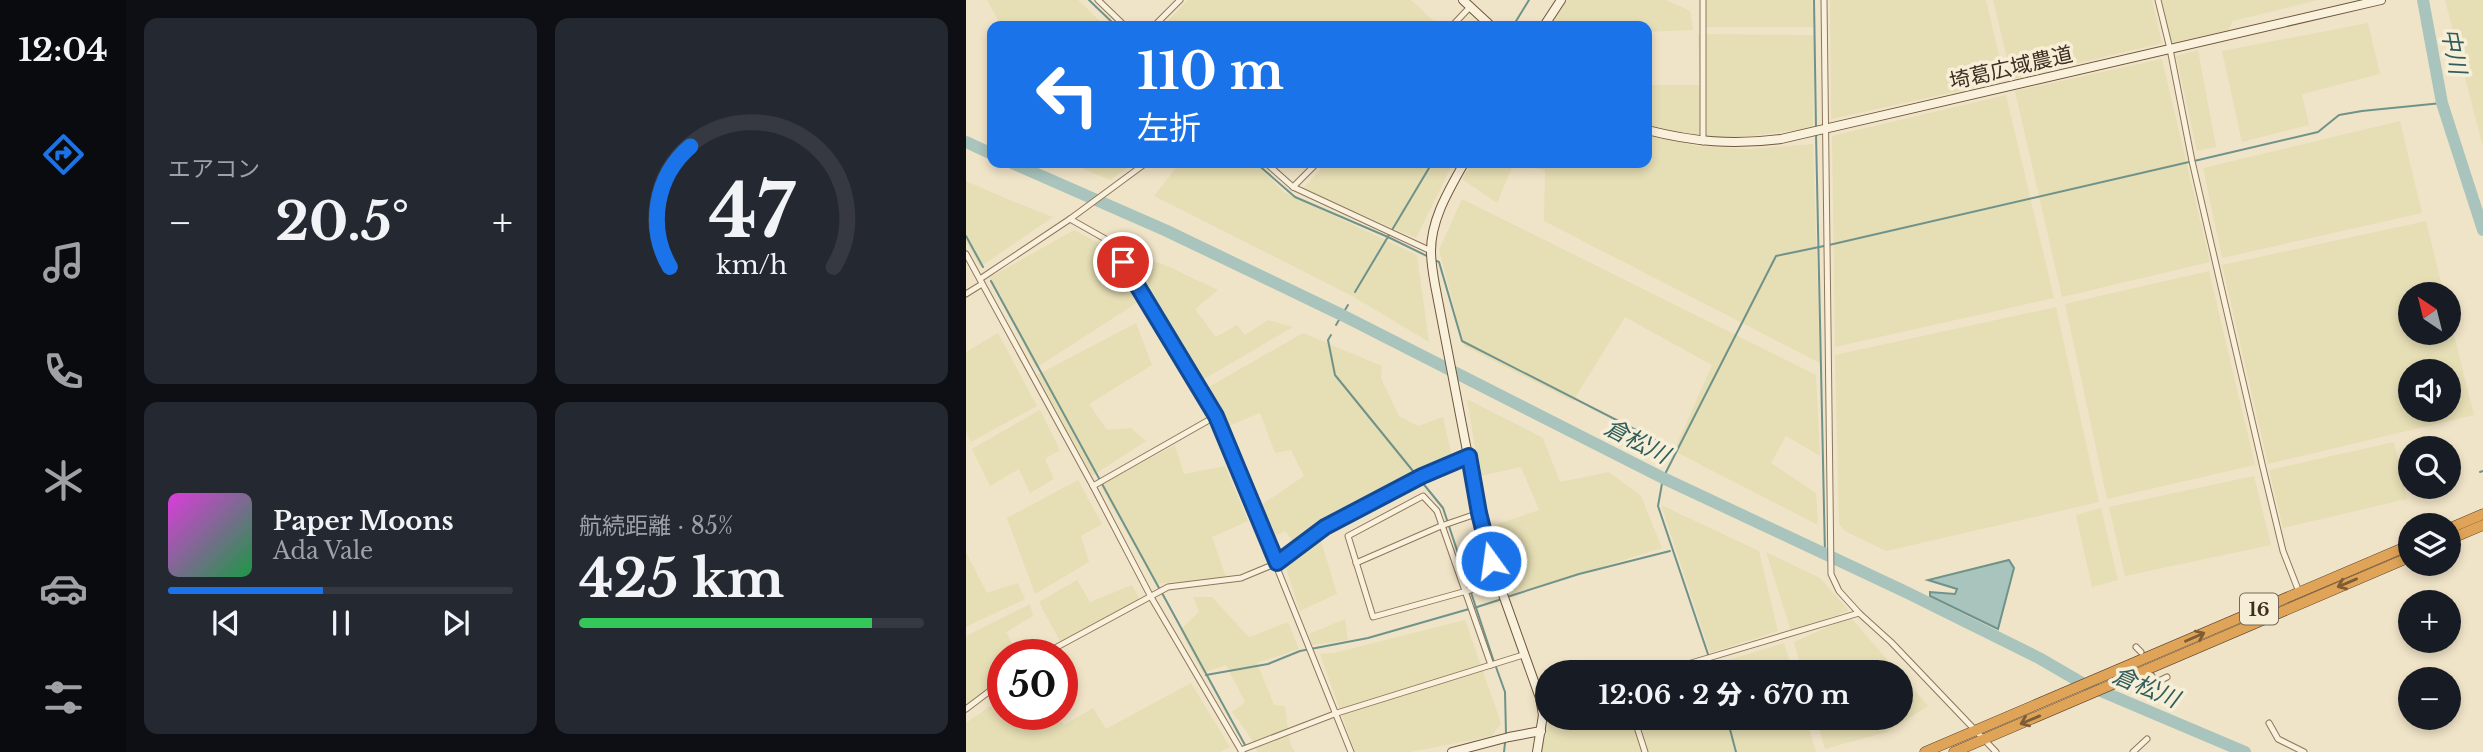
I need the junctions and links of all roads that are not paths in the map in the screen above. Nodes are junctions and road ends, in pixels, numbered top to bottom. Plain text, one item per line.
1 (1098, 0) edge
2 (1180, 0) edge
3 (1463, 0) edge
4 (1561, 0) edge
5 (1703, 0) edge
6 (1824, 0) edge
7 (2158, 0) edge
8 (2381, 0) edge
9 (1471, 7) junction
10 (1120, 21) edge
11 (1159, 21) edge
12 (1457, 21) edge
13 (1486, 21) edge
14 (1547, 21) edge
15 (2170, 49) junction
16 (1825, 129) junction
17 (1652, 131) edge
18 (1703, 142) junction
19 (1140, 168) edge
20 (1272, 168) edge
21 (1312, 168) edge
22 (1461, 168) edge
23 (1293, 187) junction
24 (1070, 219) junction
25 (1431, 251) junction
26 (966, 254) edge
27 (981, 281) junction
28 (966, 294) edge
29 (1216, 416) junction
30 (1469, 456) junction
31 (1095, 484) junction
32 (1479, 513) junction
33 (2483, 514) edge
34 (2461, 523) edge
35 (2483, 525) edge
36 (1441, 526) junction
37 (2461, 534) edge
38 (2398, 550) edge
39 (2398, 562) edge
40 (1277, 563) junction
41 (1356, 563) junction
42 (1499, 582) junction
43 (1464, 591) junction
44 (2299, 592) junction
45 (1154, 595) junction
46 (1859, 613) junction
47 (1072, 639) edge
48 (1523, 655) junction
49 (1701, 660) edge
50 (1491, 665) junction
51 (2152, 676) dead end
52 (2167, 677) dead end
53 (1535, 679) edge
54 (987, 693) edge
55 (966, 709) edge
56 (1337, 713) junction
57 (2269, 723) dead end
58 (1638, 730) edge
59 (1975, 730) junction
60 (1541, 731) joint
61 (1983, 739) junction
62 (2147, 739) dead end
63 (1241, 751) edge
64 (1351, 752) edge
65 (1452, 752) edge
66 (1537, 752) edge
67 (1645, 752) edge
68 (1925, 752) edge
69 (1954, 752) edge
70 (1996, 752) edge
71 (2133, 752) edge
72 (2304, 752) edge

1 - 10 street
2 - 11 street
3 - 9 street
4 - 14 street
5 - 18 street
6 - 16 street
7 - 15 street
8 - 15 street, 埼葛広域農道
9 - 12 street
9 - 13 street
15 - 16 street, 埼葛広域農道
15 - 44 street
16 - 18 street, 埼葛広域農道
16 - 46 street
17 - 18 street, 埼葛広域農道
19 - 24 street
20 - 23 street
21 - 23 street
22 - 25 street
23 - 25 street
24 - 27 street
24 - 29 street
25 - 30 street
26 - 27 street
27 - 28 street
27 - 31 street
29 - 31 street
29 - 40 street
30 - 32 street
30 - 40 street
31 - 45 street
32 - 36 street
32 - 42 street
33 - 34 highway
35 - 37 highway
36 - 41 street
36 - 41 street
36 - 43 street
38 - 44 highway, 16
39 -> 61 highway, 16
40 - 45 street
40 - 56 street
41 - 43 street
42 - 43 street
42 - 48 street
43 - 50 street
59 -> 44 highway, 16
45 - 47 street
45 - 63 street
46 - 49 street
46 - 59 street
48 - 50 street
48 - 53 street
50 - 56 street
51 - 52 street
54 - 55 street
56 - 63 street
56 - 64 street
57 - 72 street
58 - 67 street
59 - 61 street
59 - 68 highway, 16
60 - 65 street
60 - 66 street
61 - 69 highway, 16
61 - 70 street
62 - 71 street

